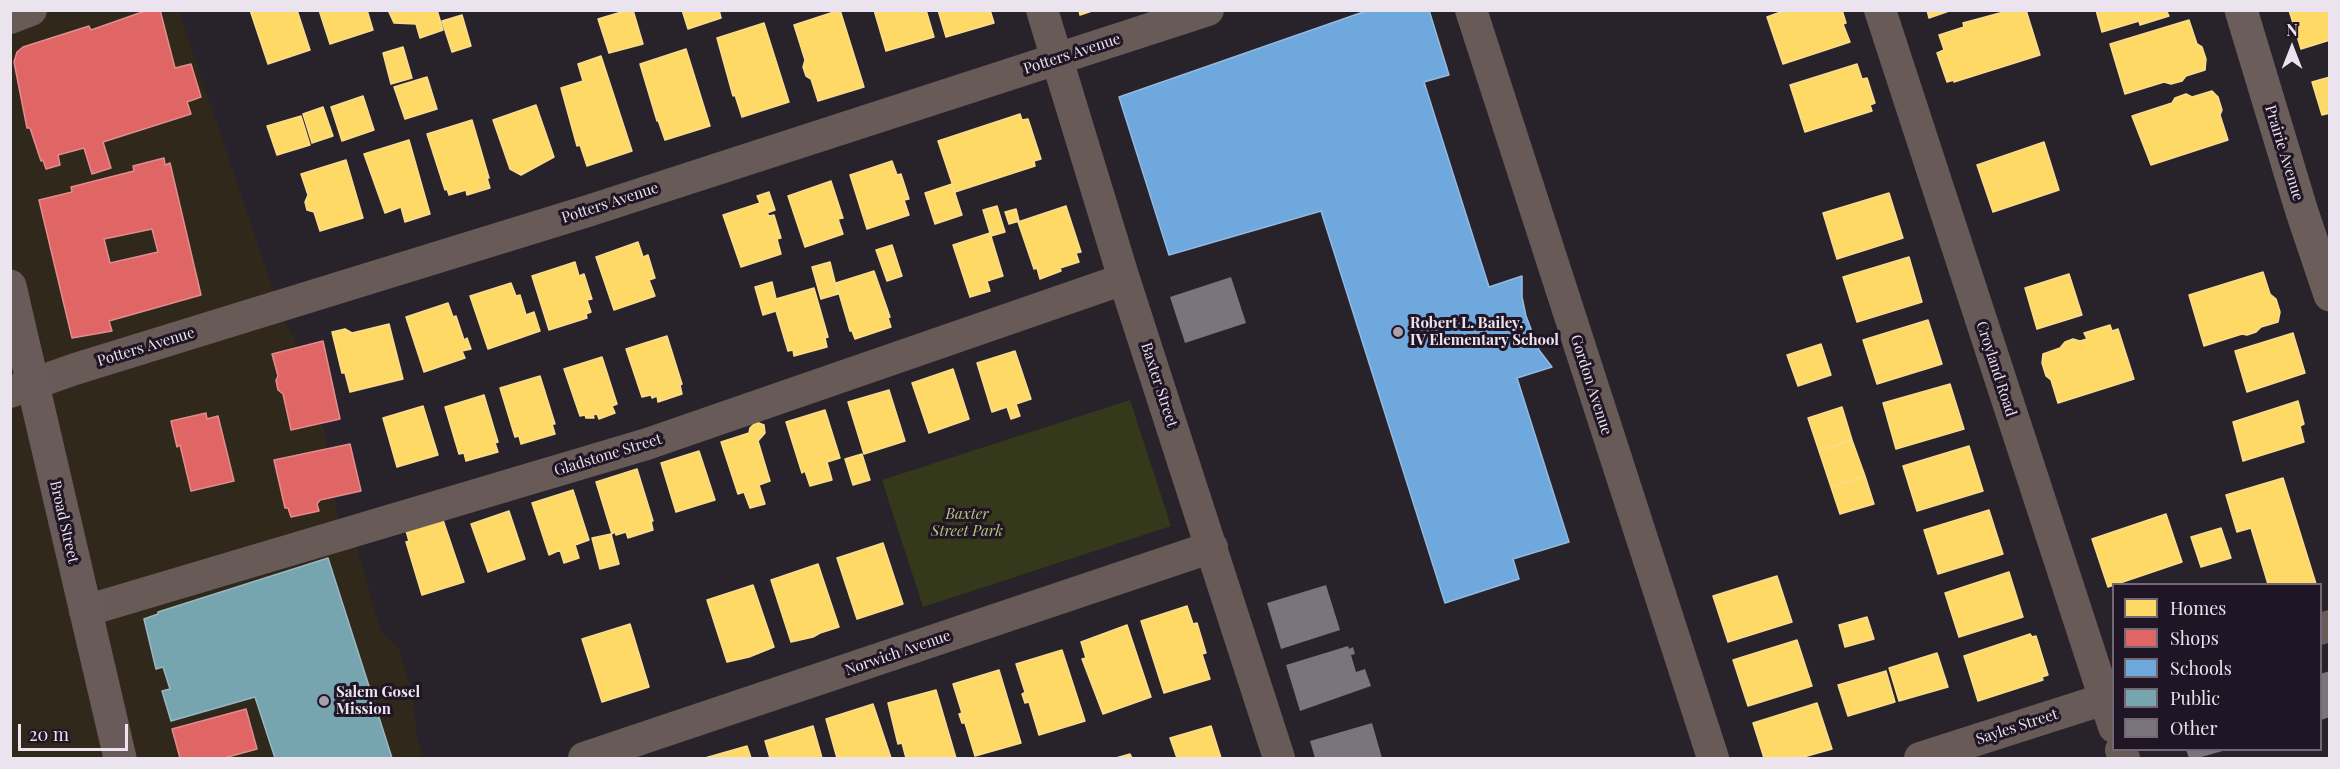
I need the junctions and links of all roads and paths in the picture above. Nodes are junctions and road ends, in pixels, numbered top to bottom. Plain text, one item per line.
1 (31, 10) edge
2 (1042, 10) edge
3 (1208, 10) edge
4 (1471, 10) edge
5 (1880, 10) edge
6 (2241, 10) edge
7 (10, 18) edge
8 (1057, 59) junction
9 (1124, 279) junction
10 (10, 286) edge
11 (2330, 295) edge
12 (22, 389) edge
13 (1212, 548) junction
14 (85, 611) junction
15 (2111, 707) edge
16 (120, 759) edge
17 (584, 759) edge
18 (1279, 759) edge
19 (1713, 759) edge
20 (1920, 759) edge

1 - 7 street
2 - 8 street, Baxter Street
3 - 8 street, Potters Avenue
4 - 19 street, Gordon Avenue
5 - 15 street, Croyland Road
6 - 11 street, Prairie Avenue
8 - 9 street, Baxter Street
8 - 12 street, Potters Avenue
9 - 13 street, Baxter Street
9 - 14 street, Gladstone Street
10 - 12 main road, Broad Street
12 - 14 main road, Broad Street
13 - 17 street, Norwich Avenue
13 - 18 street, Baxter Street
14 - 16 main road, Broad Street
15 - 20 street, Sayles Street

